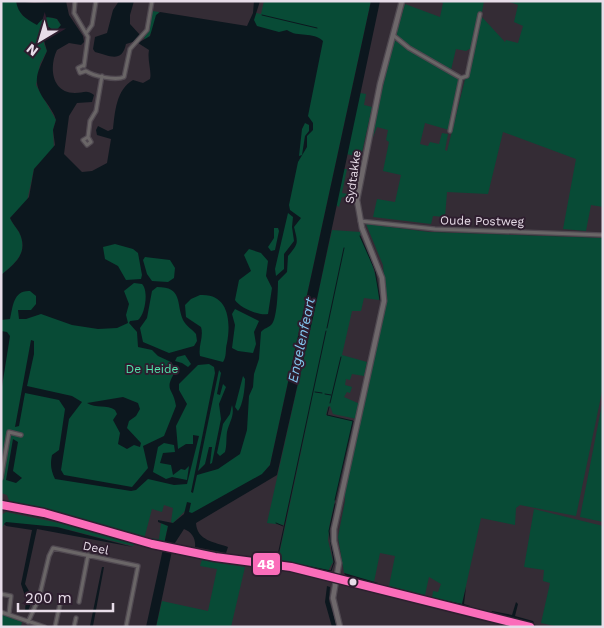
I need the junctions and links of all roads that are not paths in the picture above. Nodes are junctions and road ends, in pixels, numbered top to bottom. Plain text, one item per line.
1 (75, 1) edge
2 (96, 1) edge
3 (152, 1) edge
4 (402, 1) edge
5 (480, 14) dead end
6 (86, 32) junction
7 (393, 35) junction
8 (84, 65) junction
9 (86, 71) junction
10 (102, 76) junction
11 (461, 78) junction
12 (450, 131) dead end
13 (88, 137) dead end
14 (360, 221) junction
15 (603, 235) edge
16 (21, 435) dead end
17 (1, 478) edge
18 (2, 504) edge
19 (88, 555) junction
20 (335, 581) junction
21 (1, 594) edge
22 (79, 602) dead end
23 (60, 604) dead end
24 (1, 612) edge
25 (9, 614) junction
26 (76, 618) dead end
27 (28, 622) junction
28 (45, 627) edge
29 (55, 627) edge
30 (74, 627) edge
31 (126, 627) edge
32 (340, 627) edge
33 (531, 627) edge

1 - 6 street
2 - 6 street
3 - 10 street
4 - 7 street, Sydtakke
5 - 11 street
6 - 8 street
7 - 11 street
7 - 14 street, Sydtakke
8 - 9 street
8 - 9 street
9 - 10 street
10 - 13 street
11 - 12 street
14 - 15 street, Oude Postweg
14 - 20 street, Sydtakke
16 - 17 street
18 - 20 street
19 - 22 street
19 - 27 street, Deel
19 - 31 street, Deel
20 - 32 street, Sydtakke
20 - 33 street
21 - 25 street
23 - 29 street
24 - 25 street
25 - 27 street
26 - 30 street
27 - 28 street

